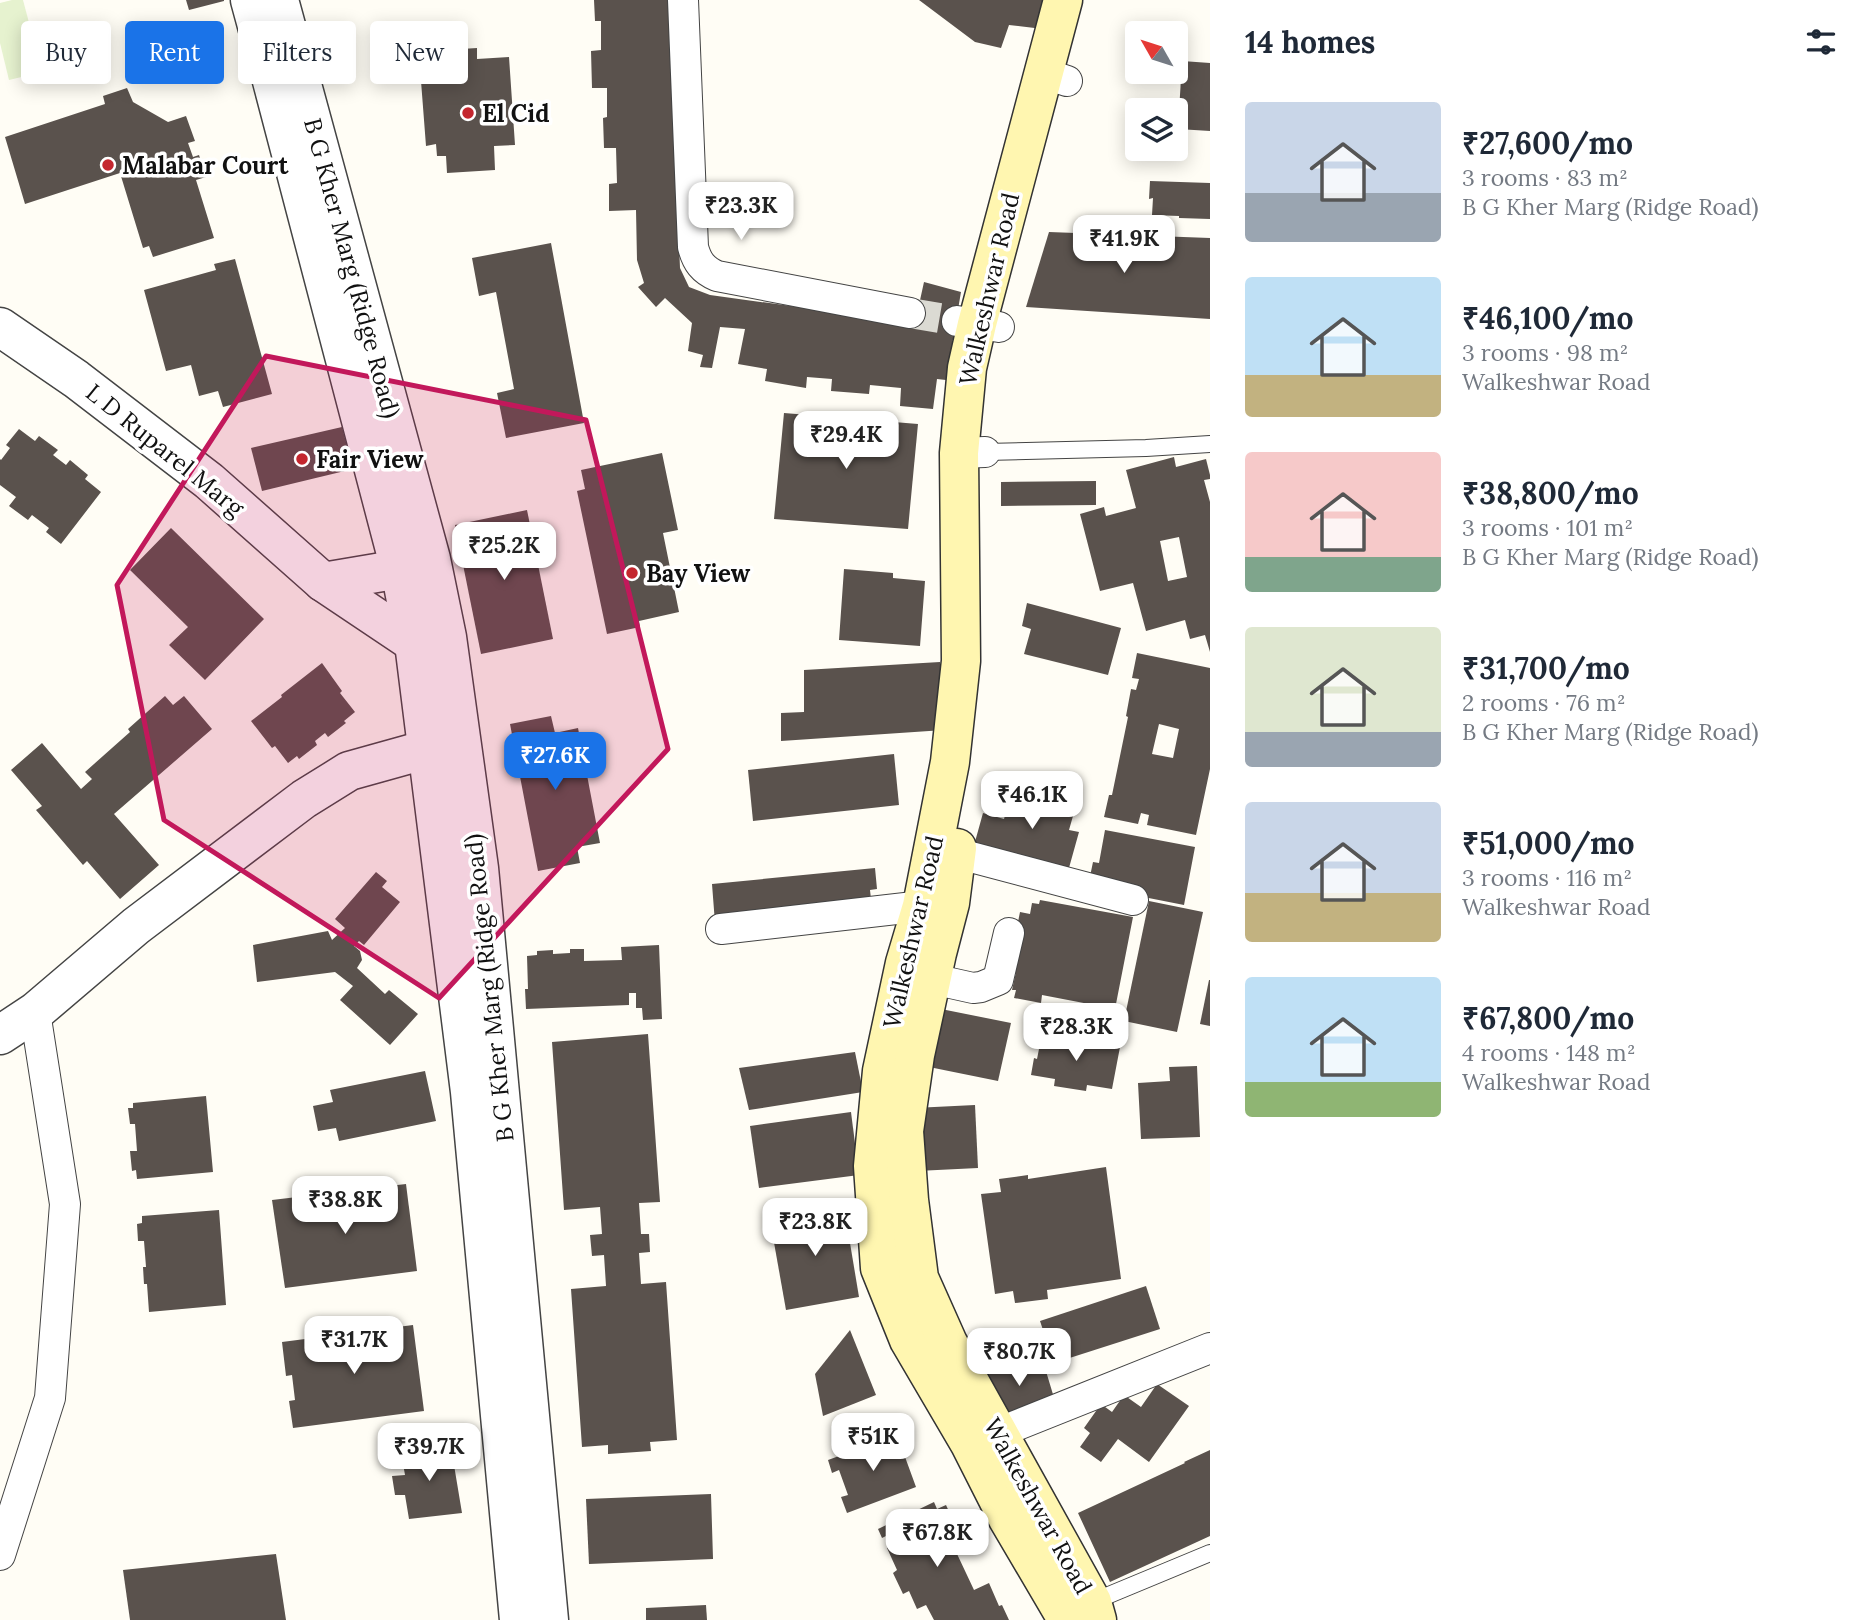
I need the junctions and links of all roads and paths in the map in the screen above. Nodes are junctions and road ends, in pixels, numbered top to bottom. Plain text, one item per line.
1 (250, 0) edge
2 (279, 0) edge
3 (683, 0) edge
4 (1063, 0) edge
5 (1088, 0) edge
6 (1055, 77) junction
7 (910, 313) tunnel mouth
8 (0, 327) edge
9 (1210, 444) edge
10 (972, 453) junction
11 (415, 564) junction
12 (323, 582) junction
13 (430, 640) junction
14 (444, 744) junction
15 (944, 850) junction
16 (1133, 900) dead end
17 (936, 905) junction
18 (721, 929) dead end
19 (1009, 933) dead end
20 (917, 975) junction
21 (35, 1012) junction
22 (0, 1035) edge
23 (1210, 1348) edge
24 (984, 1439) junction
25 (1210, 1553) edge
26 (0, 1555) edge
27 (1080, 1614) edge
28 (519, 1620) edge
29 (549, 1620) edge

1 - 11 street, B G Kher Marg (Ridge Road)
2 - 11 street, B G Kher Marg (Ridge Road)
3 - 7 street
4 - 6 main road, Walkeshwar Road
5 - 6 main road, Walkeshwar Road
6 - 10 main road, Walkeshwar Road
8 - 12 street, L D Ruparel Marg
9 - 10 lane
10 - 15 main road, Walkeshwar Road
11 - 12 street
11 - 13 street, B G Kher Marg (Ridge Road)
12 - 13 street, L D Ruparel Marg
13 - 14 street, B G Kher Marg (Ridge Road)
14 - 21 street
14 - 28 street, B G Kher Marg (Ridge Road)
14 - 29 street, B G Kher Marg (Ridge Road)
15 - 16 street
15 - 17 main road, Walkeshwar Road
17 - 18 street
17 - 20 main road, Walkeshwar Road
19 - 20 street
20 - 24 main road, Walkeshwar Road
21 - 22 street
21 - 26 street
23 - 24 street
24 - 27 main road, Walkeshwar Road
25 - 27 lane

